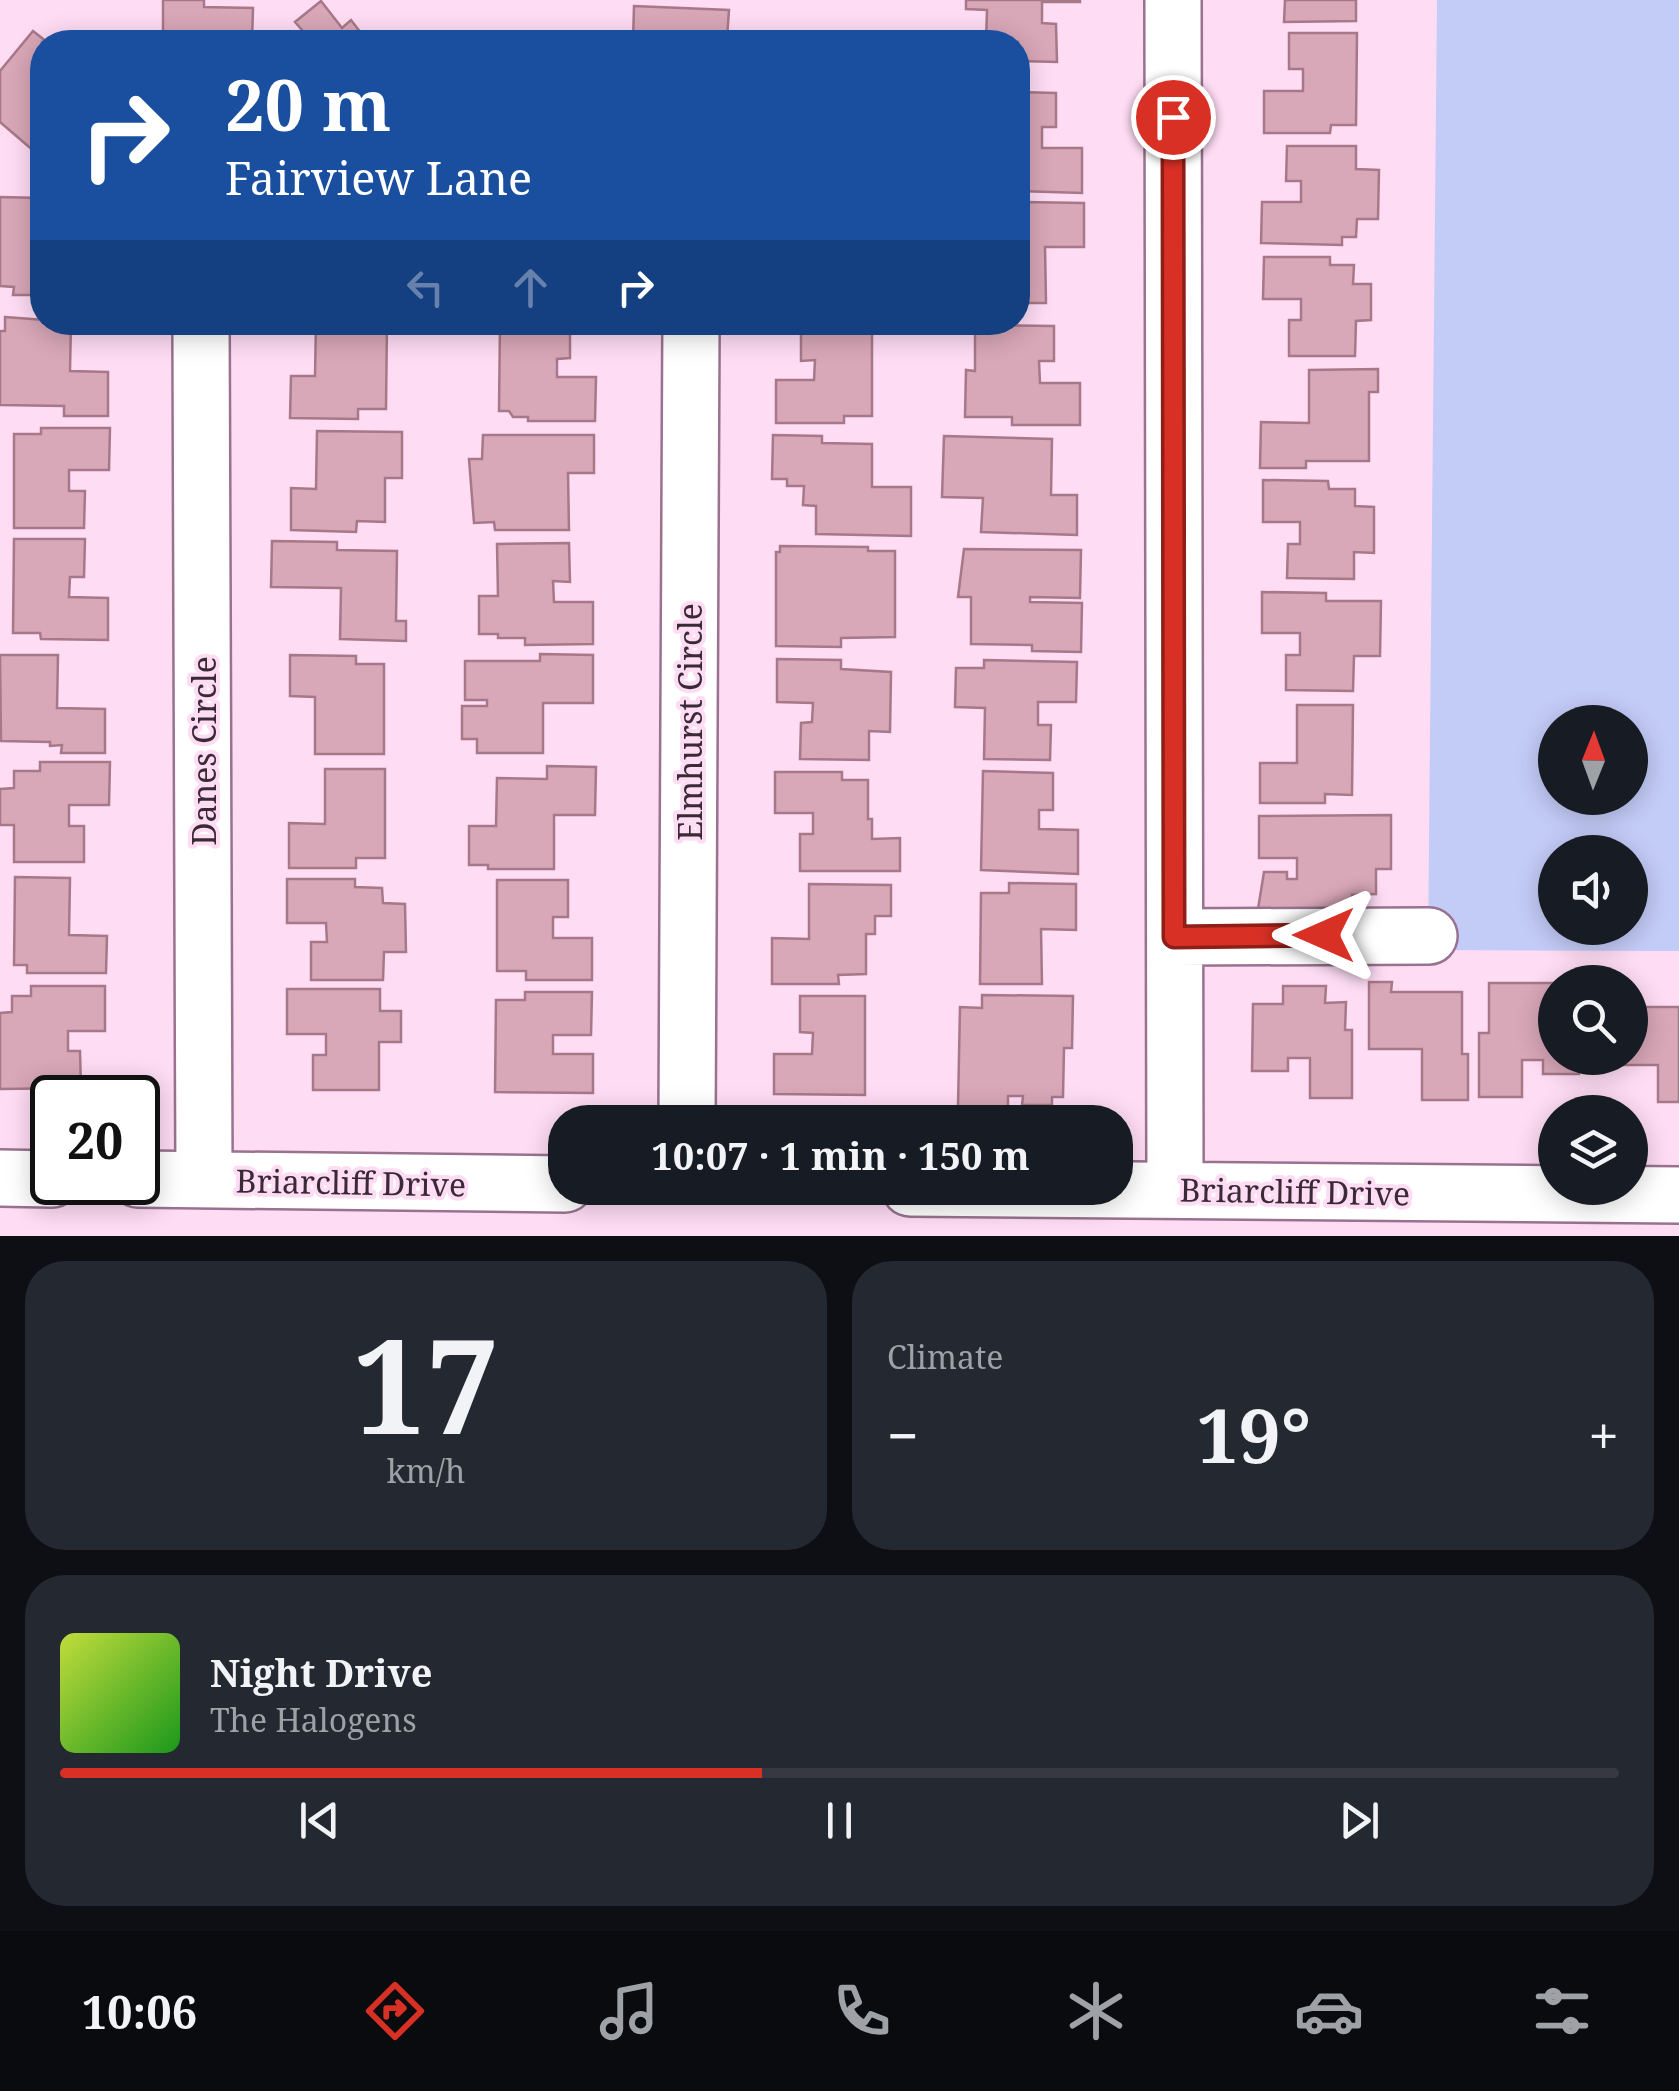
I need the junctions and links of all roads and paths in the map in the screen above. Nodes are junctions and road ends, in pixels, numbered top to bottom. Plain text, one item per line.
1 (1173, 0) edge
2 (201, 335) edge
3 (690, 335) edge
4 (1429, 936) dead end
5 (1174, 937) junction
6 (687, 1105) edge
7 (0, 1178) edge
8 (30, 1178) edge
9 (160, 1180) edge
10 (204, 1180) junction
11 (548, 1184) edge
12 (1133, 1190) edge
13 (1175, 1190) junction
14 (1679, 1196) edge

1 - 5 street
2 - 10 street, Danes Circle
3 - 6 street, Elmhurst Circle
4 - 5 street
5 - 13 street
7 - 8 street
9 - 10 street, Briarcliff Drive
10 - 11 street, Briarcliff Drive
12 - 13 street, Briarcliff Drive
13 - 14 street, Briarcliff Drive

